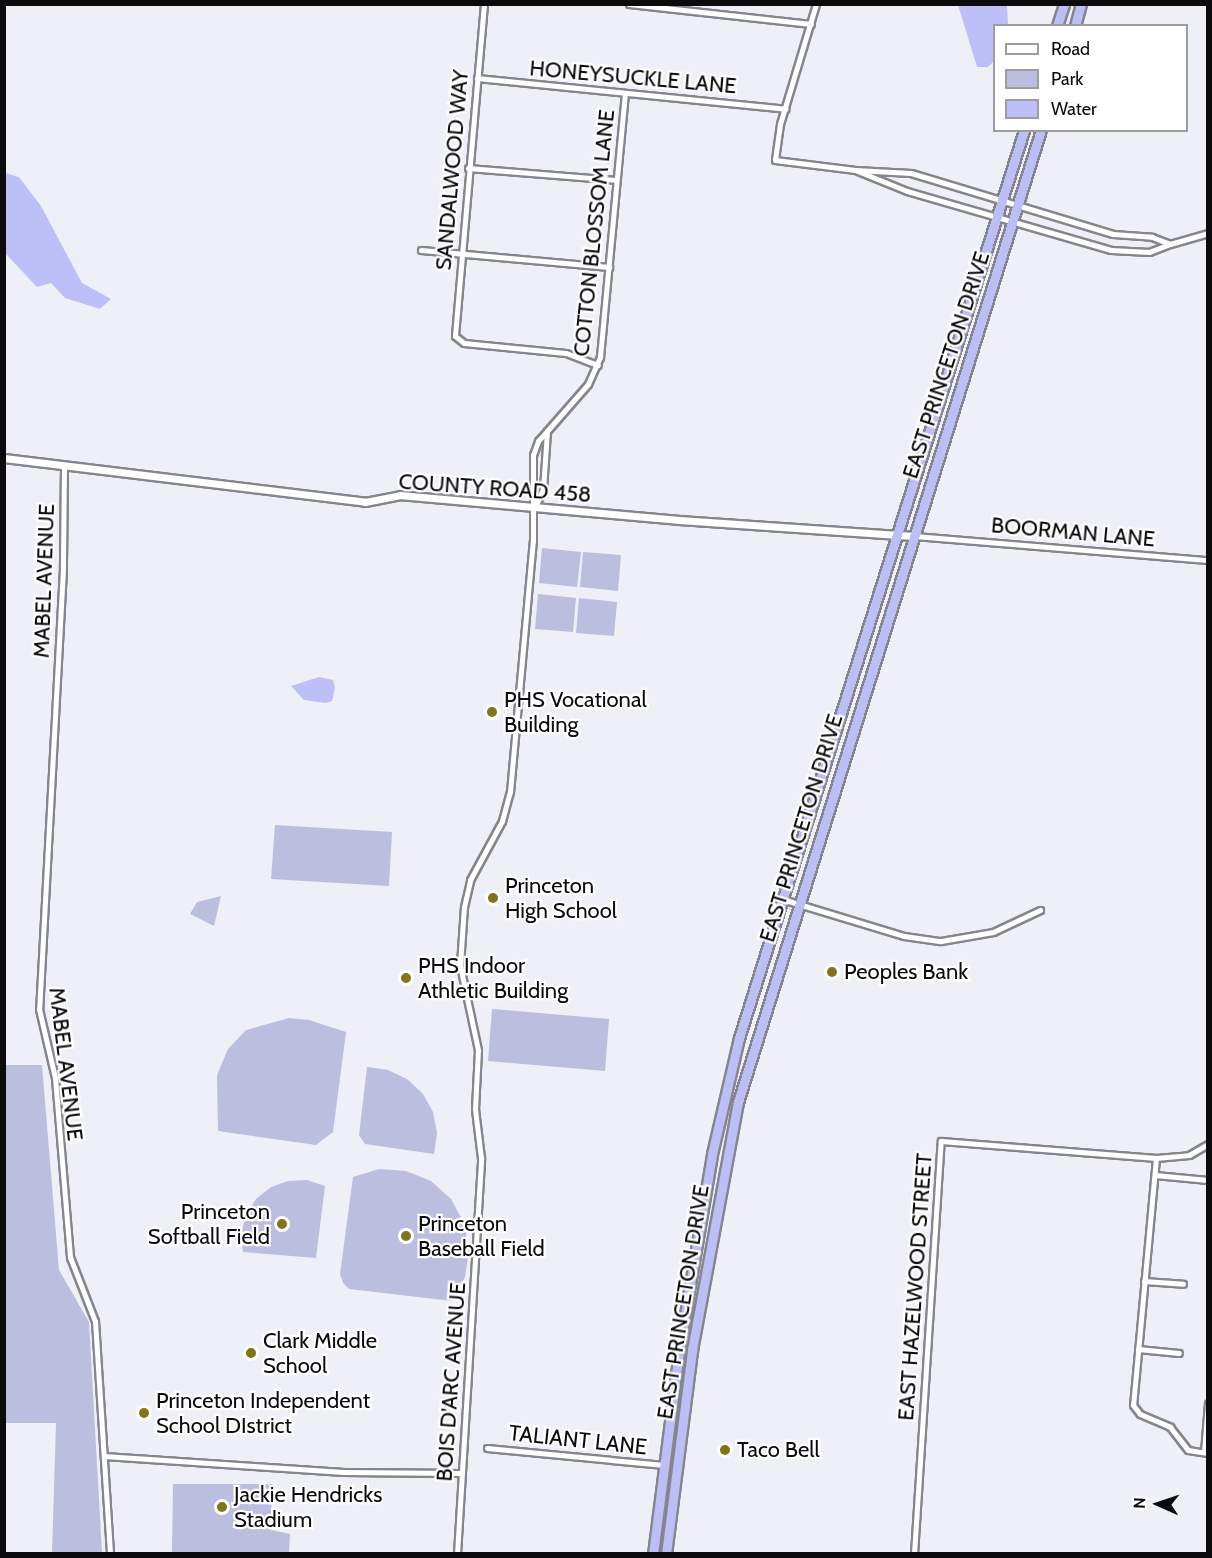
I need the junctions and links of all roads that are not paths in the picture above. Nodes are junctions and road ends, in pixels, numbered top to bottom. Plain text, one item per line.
1 (484, 4) edge
2 (628, 4) edge
3 (816, 4) edge
4 (1064, 4) edge
5 (1081, 4) edge
6 (671, 7) edge
7 (811, 24) junction
8 (1059, 24) edge
9 (1076, 24) edge
10 (477, 78) junction
11 (625, 93) junction
12 (785, 109) junction
13 (1023, 132) edge
14 (1040, 132) edge
15 (468, 168) junction
16 (855, 170) junction
17 (616, 180) junction
18 (1002, 200) junction
19 (1018, 204) junction
20 (997, 219) junction
21 (1011, 223) junction
22 (1208, 233) edge
23 (1170, 244) junction
24 (421, 250) dead end
25 (460, 253) junction
26 (609, 267) junction
27 (598, 365) junction
28 (547, 431) junction
29 (4, 459) edge
30 (64, 466) junction
31 (535, 507) junction
32 (898, 534) junction
33 (913, 536) junction
34 (1208, 560) edge
35 (782, 899) junction
36 (797, 904) junction
37 (1040, 910) dead end
38 (739, 1038) junction
39 (756, 1042) junction
40 (1208, 1144) edge
41 (1156, 1158) junction
42 (1155, 1175) junction
43 (1208, 1180) edge
44 (1144, 1281) junction
45 (1183, 1284) dead end
46 (1138, 1350) junction
47 (1179, 1353) dead end
48 (1208, 1403) edge
49 (669, 1446) junction
50 (487, 1448) dead end
51 (681, 1448) junction
52 (1206, 1453) edge
53 (104, 1456) junction
54 (666, 1465) junction
55 (461, 1473) junction
56 (110, 1554) edge
57 (457, 1554) edge
58 (653, 1554) edge
59 (666, 1554) edge
60 (914, 1554) edge

1 - 10 street, SANDALWOOD WAY
2 - 6 street
3 - 7 street
4 - 8 highway
5 - 9 highway
6 - 7 street
7 - 12 street
10 - 11 street, HONEYSUCKLE LANE
10 - 15 street, SANDALWOOD WAY
11 - 12 street, HONEYSUCKLE LANE
11 - 17 street, COTTON BLOSSOM LANE
12 - 16 street
13 - 18 highway, EAST PRINCETON DRIVE
14 - 19 highway, EAST PRINCETON DRIVE
15 - 17 street
15 - 25 street, SANDALWOOD WAY
16 - 18 street
16 - 20 street
17 - 26 street, COTTON BLOSSOM LANE
18 - 19 street
18 - 20 highway, EAST PRINCETON DRIVE
19 - 21 highway, EAST PRINCETON DRIVE
19 - 23 street
20 - 21 street
20 - 32 highway, EAST PRINCETON DRIVE
21 - 23 street
21 - 33 highway, EAST PRINCETON DRIVE
22 - 23 street
24 - 25 street
25 - 26 street
25 - 27 street, SANDALWOOD WAY
26 - 27 street, COTTON BLOSSOM LANE
27 - 28 street, COTTON BLOSSOM LANE
28 - 31 street
28 - 31 street, COTTON BLOSSOM LANE
29 - 30 street, COUNTY ROAD 458
30 - 31 street, COUNTY ROAD 458
30 - 53 street, MABEL AVENUE
31 - 32 street, COUNTY ROAD 458
31 - 55 street, BOIS D'ARC AVENUE
32 - 33 street, COUNTY ROAD 458
32 - 35 highway, EAST PRINCETON DRIVE
33 - 34 street, BOORMAN LANE
33 - 36 highway, EAST PRINCETON DRIVE
35 - 36 street
35 - 38 highway, EAST PRINCETON DRIVE
36 - 37 street
36 - 39 highway, EAST PRINCETON DRIVE
38 - 39 highway
38 - 49 highway, EAST PRINCETON DRIVE
39 - 51 highway, EAST PRINCETON DRIVE
40 - 41 street
41 - 42 street
41 - 60 street, EAST HAZELWOOD STREET
42 - 43 street
42 - 44 street
44 - 45 street
44 - 46 street
46 - 47 street
46 - 52 street
48 - 52 street
49 - 51 highway
49 - 54 highway, EAST PRINCETON DRIVE
50 - 54 street, TALIANT LANE
51 - 59 highway, EAST PRINCETON DRIVE
53 - 55 street
53 - 56 street, MABEL AVENUE
54 - 58 highway, EAST PRINCETON DRIVE
55 - 57 street, BOIS D'ARC AVENUE

